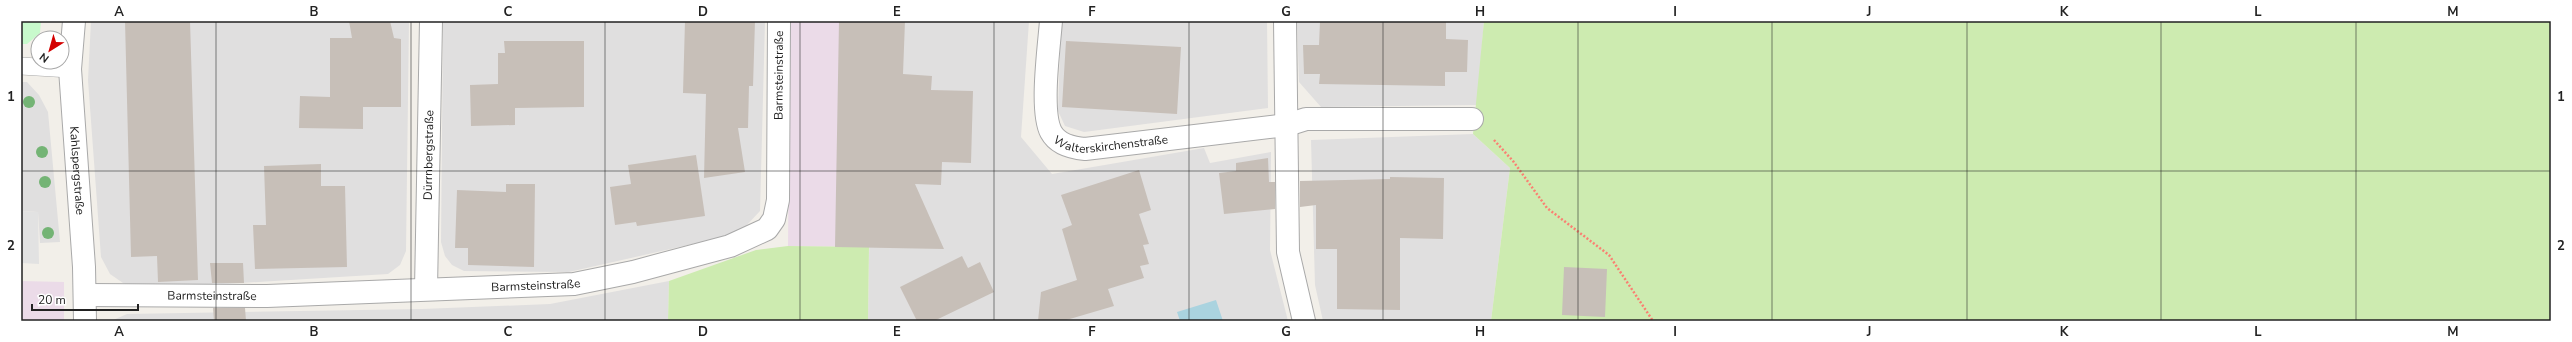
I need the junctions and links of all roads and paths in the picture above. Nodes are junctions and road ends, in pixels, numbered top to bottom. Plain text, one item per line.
1 (74, 21) edge
2 (431, 21) edge
3 (779, 21) edge
4 (1051, 21) edge
5 (1285, 21) edge
6 (70, 69) joint
7 (1472, 119) joint
8 (1287, 125) junction
9 (426, 289) junction
10 (86, 295) junction
11 (85, 321) edge
12 (1304, 321) edge
13 (1653, 321) edge

1 - 6 street, Kahlspergstraße
2 - 9 street, Dürrnbergstraße
3 - 9 street, Barmsteinstraße
4 - 8 street, Walterskirchenstraße
5 - 8 street
6 - 10 street, Kahlspergstraße
7 - 8 street, Walterskirchenstraße
7 - 13 path
8 - 12 street
9 - 10 street, Barmsteinstraße
10 - 11 street, Kahlspergstraße

